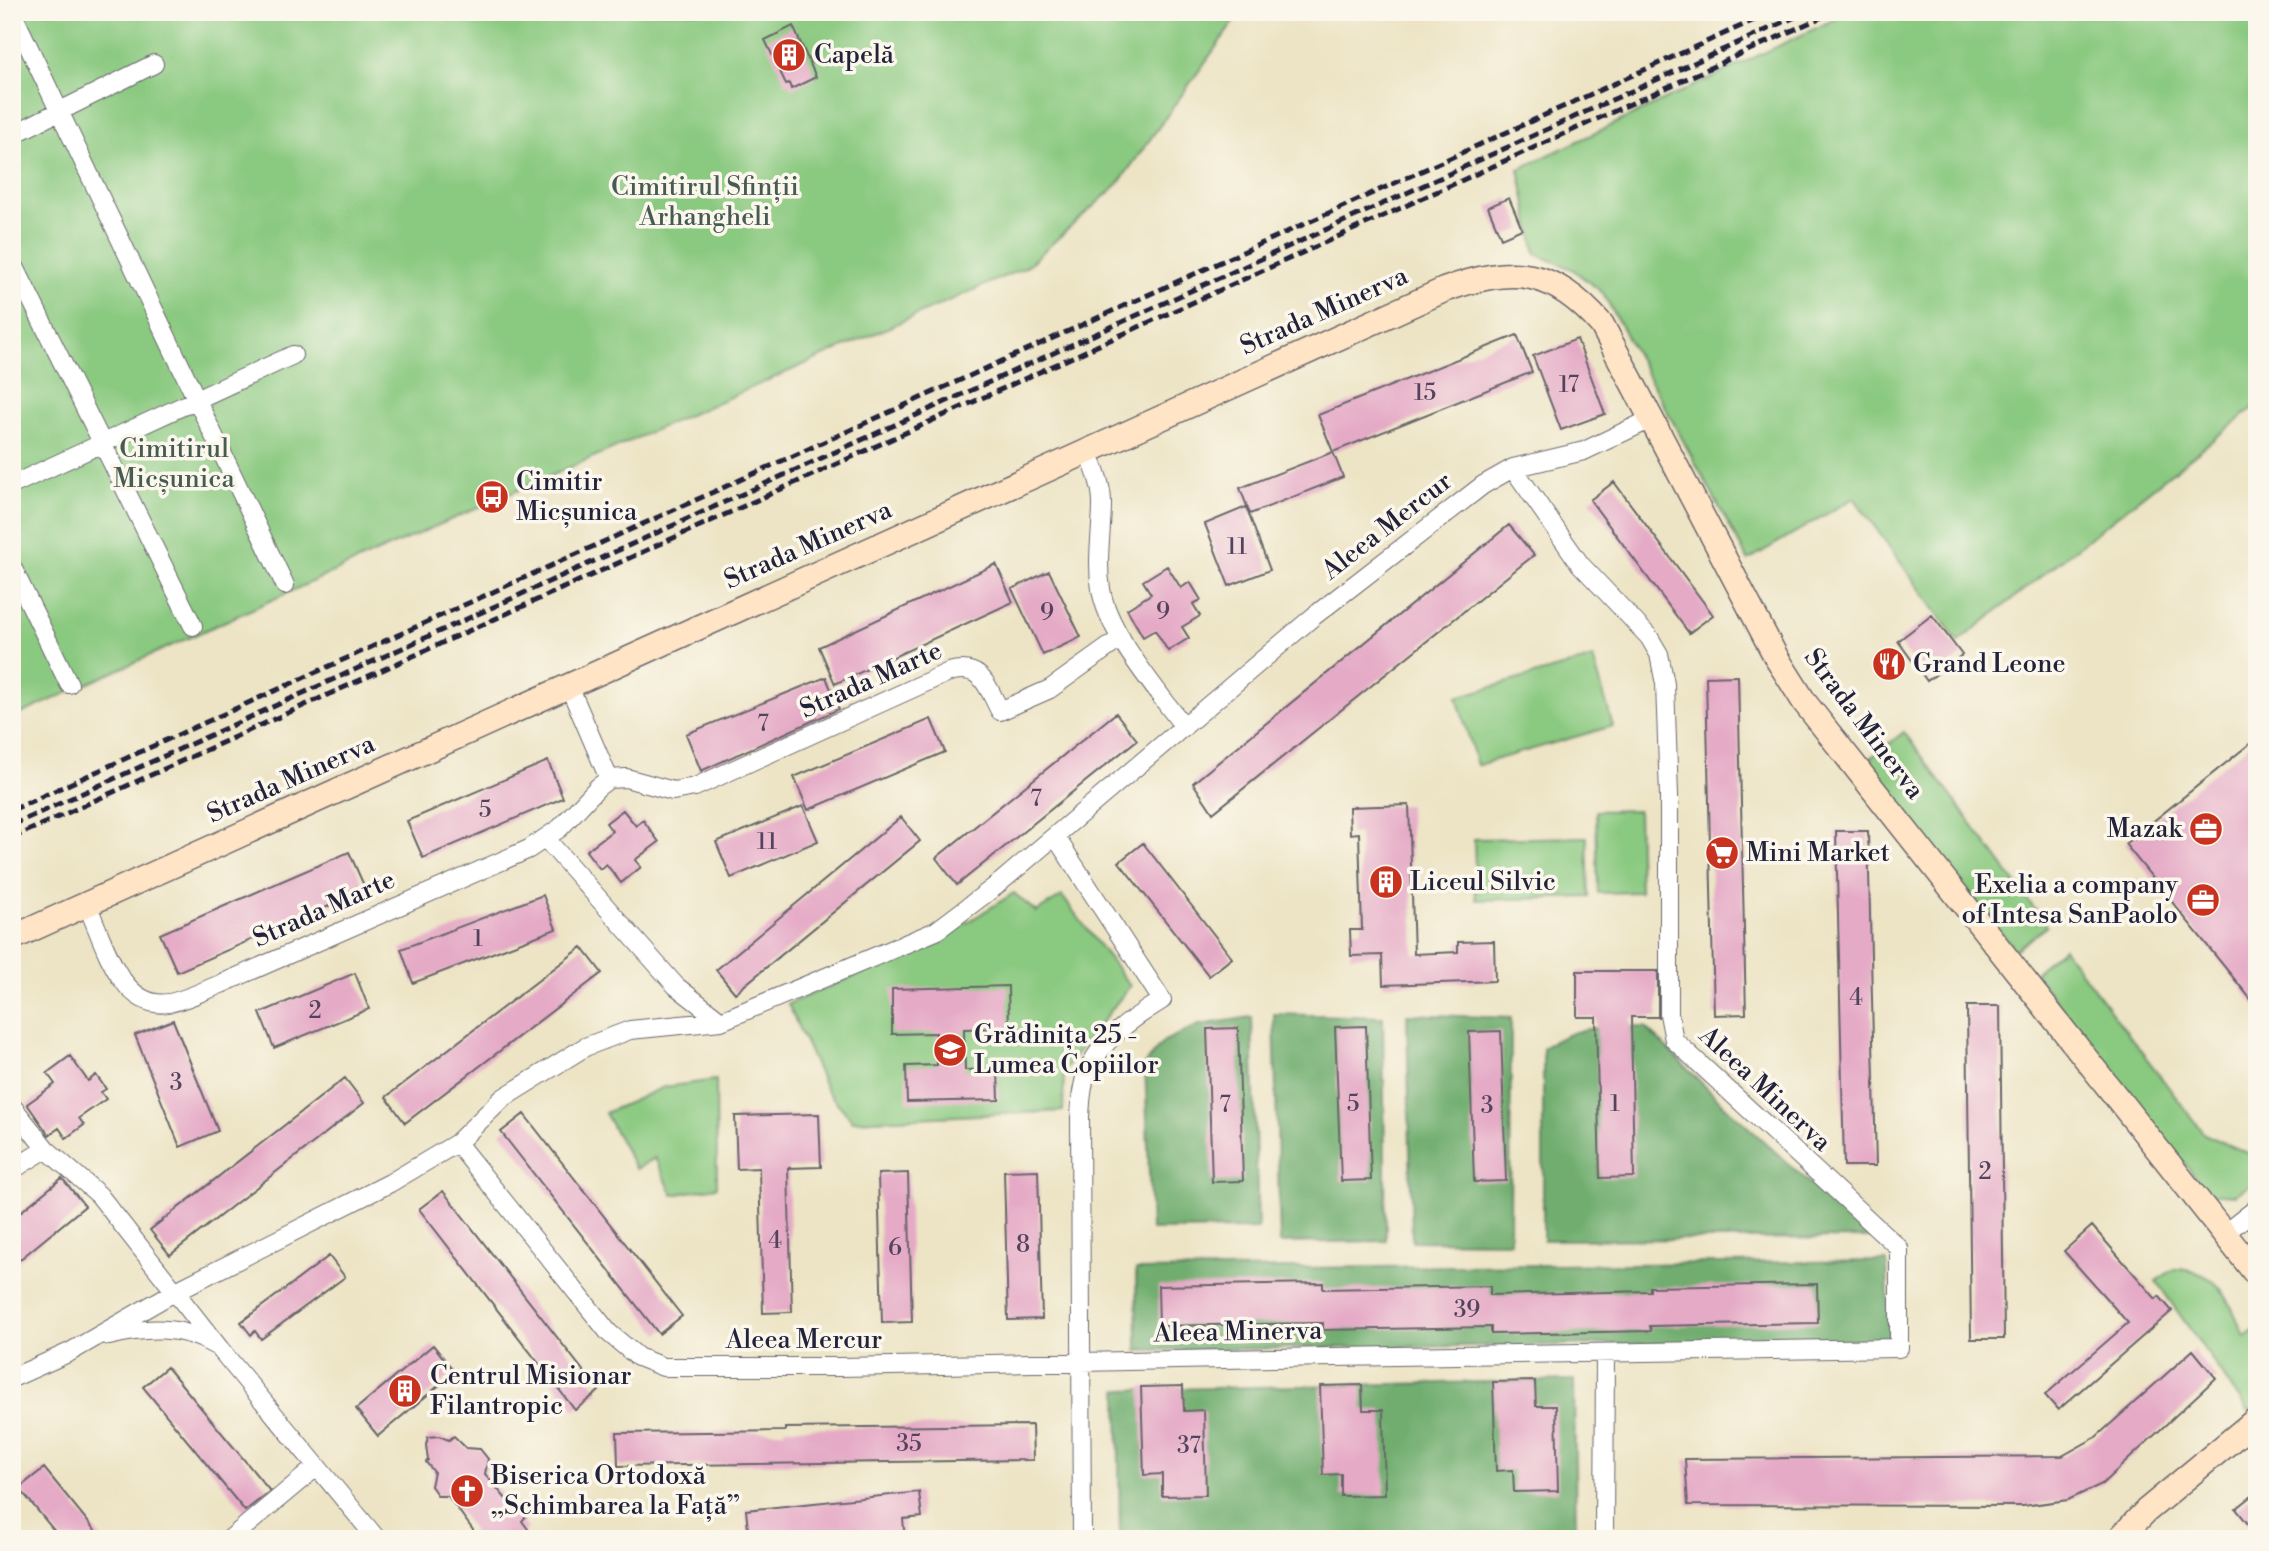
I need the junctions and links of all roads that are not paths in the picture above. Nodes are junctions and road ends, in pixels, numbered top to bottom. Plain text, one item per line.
1 (12, 12) edge
2 (154, 64) dead end
3 (59, 111) junction
4 (12, 135) edge
5 (12, 261) edge
6 (293, 355) dead end
7 (197, 400) junction
8 (1651, 419) junction
9 (103, 444) junction
10 (1088, 451) junction
11 (1513, 468) junction
12 (12, 485) edge
13 (12, 567) edge
14 (285, 585) dead end
15 (193, 626) dead end
16 (1121, 638) junction
17 (69, 684) dead end
18 (569, 686) junction
19 (1184, 727) junction
20 (609, 779) junction
21 (1055, 836) junction
22 (546, 839) junction
23 (87, 905) junction
24 (12, 938) edge
25 (721, 1021) junction
26 (12, 1105) edge
27 (457, 1143) junction
28 (46, 1149) junction
29 (12, 1170) edge
30 (2257, 1209) edge
31 (2225, 1233) junction
32 (2257, 1275) edge
33 (176, 1291) junction
34 (220, 1349) junction
35 (70, 1352) junction
36 (1605, 1353) junction
37 (1082, 1362) junction
38 (12, 1378) edge
39 (2257, 1419) edge
40 (316, 1467) junction
41 (2146, 1511) junction
42 (1082, 1536) edge
43 (230, 1539) edge
44 (377, 1539) edge
45 (1604, 1539) edge
46 (2119, 1539) edge
47 (2142, 1539) edge

1 - 3 street
2 - 3 street
3 - 4 street
3 - 7 street
5 - 9 street
6 - 7 street
7 - 9 street
7 - 14 street
8 - 10 street, Strada Minerva
8 - 11 street, Aleea Mercur
8 - 31 street, Strada Minerva
9 - 12 street
9 - 15 street
10 - 16 street
10 - 18 street, Strada Minerva
11 - 19 street, Aleea Mercur
11 - 36 street, Aleea Minerva
13 - 17 street
16 - 19 street
16 - 20 street, Strada Marte
18 - 20 street
18 - 23 street, Strada Minerva
19 - 21 street, Aleea Mercur
20 - 22 street, Strada Marte
21 - 25 street, Aleea Mercur
21 - 37 street
22 - 23 street, Strada Marte
22 - 25 street
23 - 24 street, Strada Minerva
25 - 27 street, Aleea Mercur
26 - 28 street
27 - 33 street, Aleea Mercur
27 - 37 street, Aleea Mercur
28 - 29 street
28 - 33 street
30 - 31 street
31 - 32 street, Strada Minerva
33 - 34 street
33 - 35 street, Aleea Mercur
34 - 35 street
34 - 40 street
35 - 38 street
36 - 37 street, Aleea Minerva
36 - 45 street
37 - 42 street
39 - 41 street
40 - 43 street
40 - 44 street
41 - 46 street
41 - 47 street

